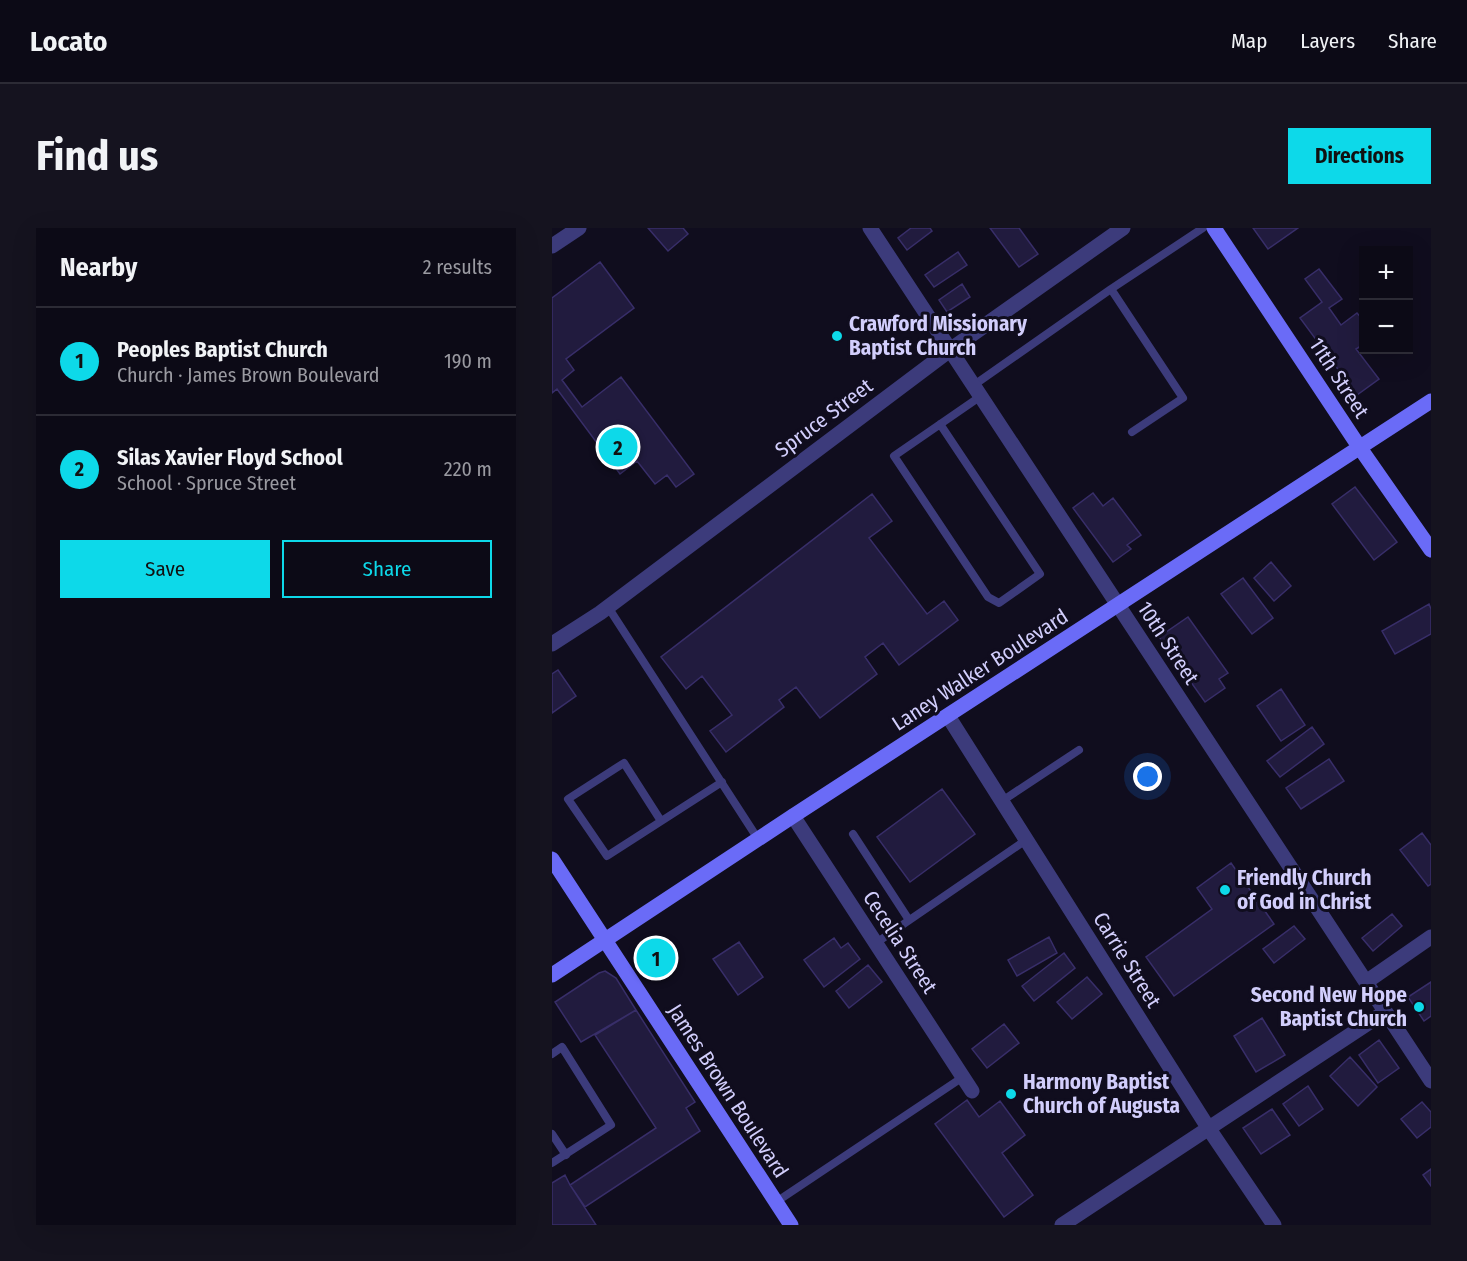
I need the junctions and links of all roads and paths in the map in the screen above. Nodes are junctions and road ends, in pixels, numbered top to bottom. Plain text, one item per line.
1 (579, 228) edge
2 (870, 228) edge
3 (1123, 228) edge
4 (1203, 228) edge
5 (1214, 228) edge
6 (552, 246) edge
7 (1111, 289) junction
8 (950, 350) junction
9 (977, 391) junction
10 (1431, 401) edge
11 (940, 424) junction
12 (1132, 432) dead end
13 (1360, 448) junction
14 (1431, 550) edge
15 (1119, 605) junction
16 (608, 607) junction
17 (552, 644) edge
18 (948, 716) junction
19 (1079, 750) dead end
20 (722, 782) junction
21 (1002, 801) junction
22 (794, 816) junction
23 (661, 821) junction
24 (853, 834) dead end
25 (758, 839) junction
26 (1026, 840) junction
27 (552, 859) edge
28 (909, 920) junction
29 (1431, 937) edge
30 (604, 941) junction
31 (876, 943) junction
32 (552, 975) edge
33 (1366, 982) junction
34 (1385, 1012) junction
35 (552, 1054) edge
36 (963, 1077) junction
37 (1431, 1081) edge
38 (972, 1091) dead end
39 (1209, 1129) junction
40 (552, 1134) edge
41 (566, 1155) junction
42 (552, 1163) edge
43 (776, 1202) junction
44 (791, 1225) edge
45 (1062, 1225) edge
46 (1274, 1225) edge

1 - 6 street
2 - 8 street, 10th Street
3 - 8 street, Spruce Street
4 - 7 lane
5 - 13 main road, 11th Street
7 - 9 lane
7 - 12 lane
8 - 9 street, 10th Street
8 - 16 street, Spruce Street
9 - 11 lane
9 - 15 street, 10th Street
10 - 13 main road, Laney Walker Boulevard
11 - 11 lane
13 - 14 main road, 11th Street
13 - 15 main road, Laney Walker Boulevard
15 - 18 main road, Laney Walker Boulevard
15 - 33 street, 10th Street
16 - 17 street, Spruce Street
16 - 20 lane
18 - 21 street, Carrie Street
18 - 22 main road, Laney Walker Boulevard
19 - 21 lane
20 - 23 lane
20 - 25 lane
21 - 26 street, Carrie Street
22 - 25 main road, Laney Walker Boulevard
22 - 31 street, Cecelia Street
23 - 23 lane
24 - 28 lane
25 - 30 main road, Laney Walker Boulevard
26 - 28 lane
26 - 39 street, Carrie Street
27 - 30 main road, James Brown Boulevard
28 - 31 lane
29 - 33 street
30 - 32 main road, Laney Walker Boulevard
30 - 43 main road, James Brown Boulevard
31 - 36 street, Cecelia Street
33 - 34 street, 10th Street
34 - 37 street, 10th Street
34 - 39 street
35 - 41 lane
36 - 38 street, Cecelia Street
36 - 43 lane
39 - 45 street
39 - 46 street, Carrie Street
40 - 41 lane
41 - 42 lane
43 - 44 main road, James Brown Boulevard

